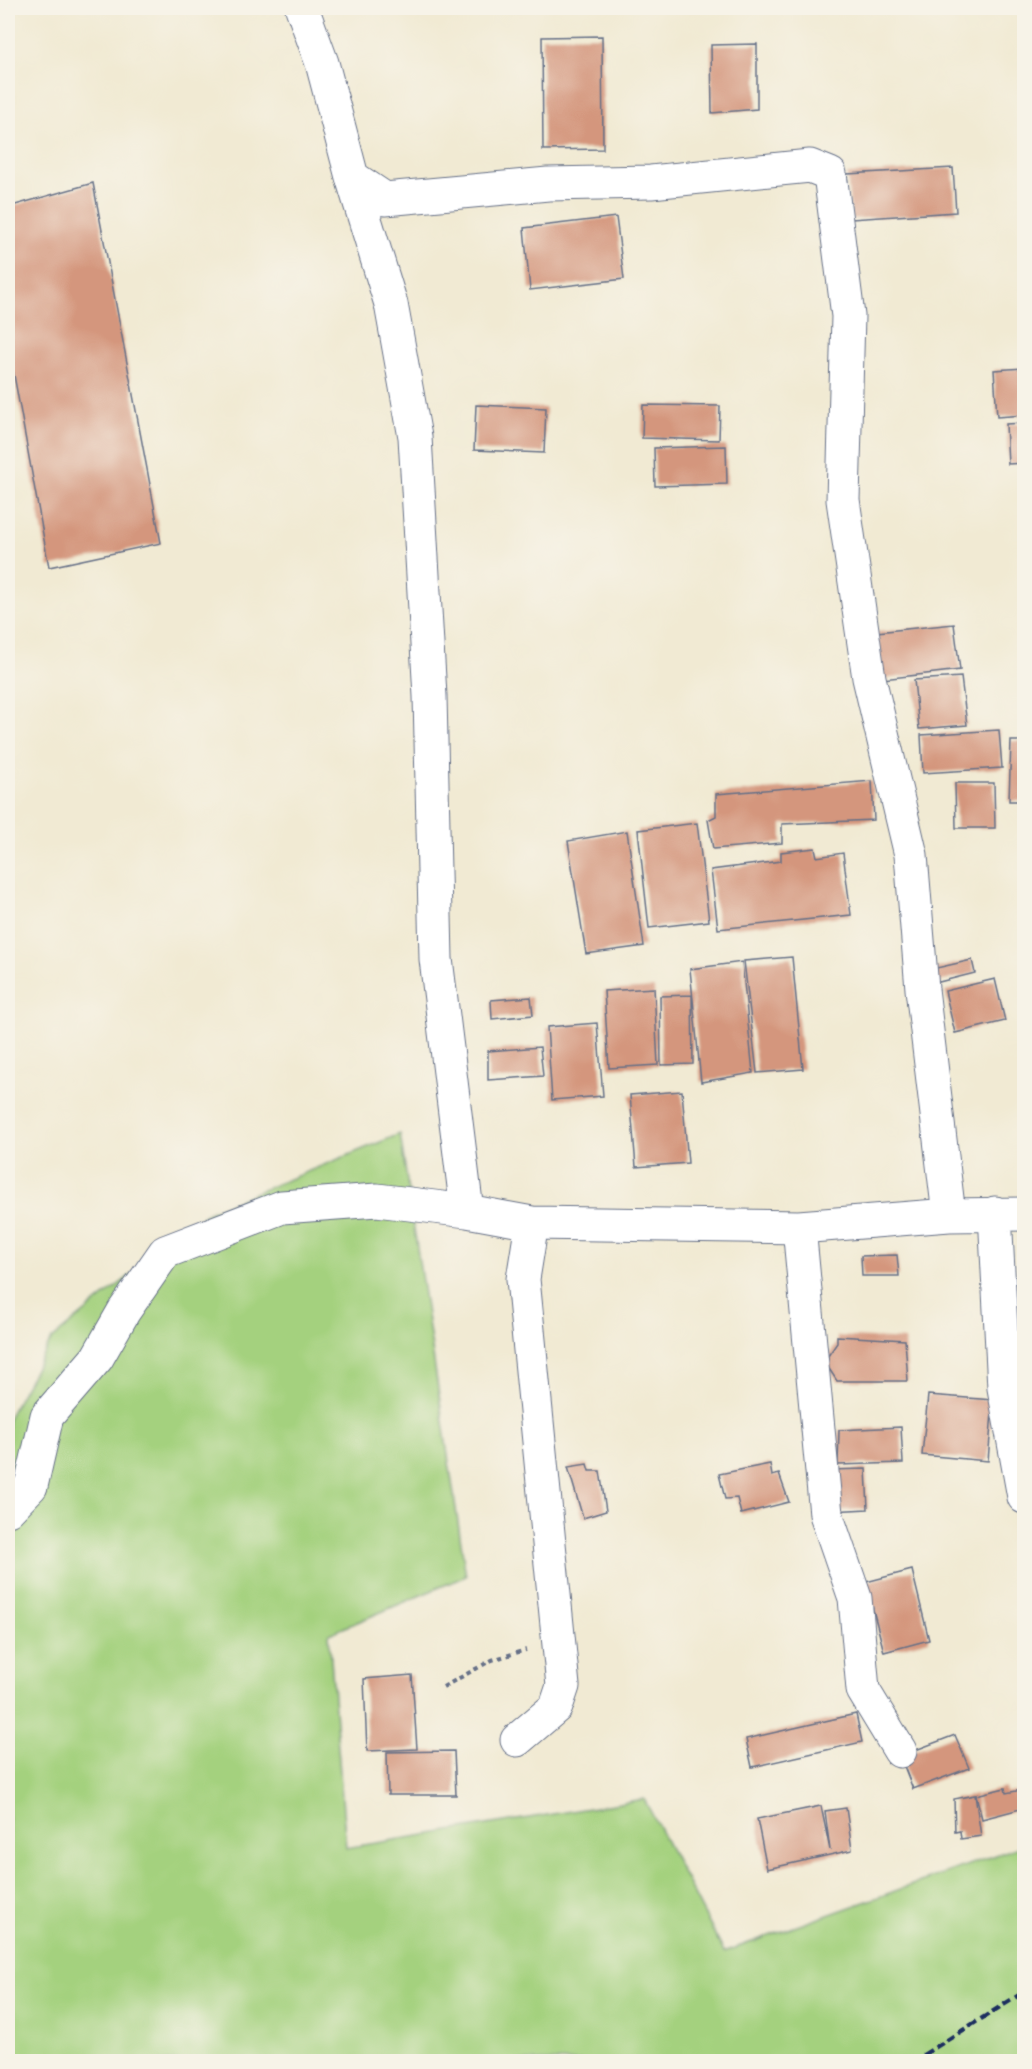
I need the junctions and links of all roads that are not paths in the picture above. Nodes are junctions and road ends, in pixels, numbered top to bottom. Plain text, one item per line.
1 (302, 8) edge
2 (352, 177) junction
3 (467, 1210) junction
4 (1010, 1213) edge
5 (949, 1215) junction
6 (532, 1222) junction
7 (799, 1227) junction
8 (1024, 1497) edge
9 (8, 1510) edge
10 (517, 1740) dead end
11 (900, 1751) dead end

1 - 2 street
2 - 3 street
2 - 5 street
3 - 6 street
3 - 9 street
4 - 5 street
4 - 8 street
5 - 7 street
6 - 7 street
6 - 10 street
7 - 11 street

